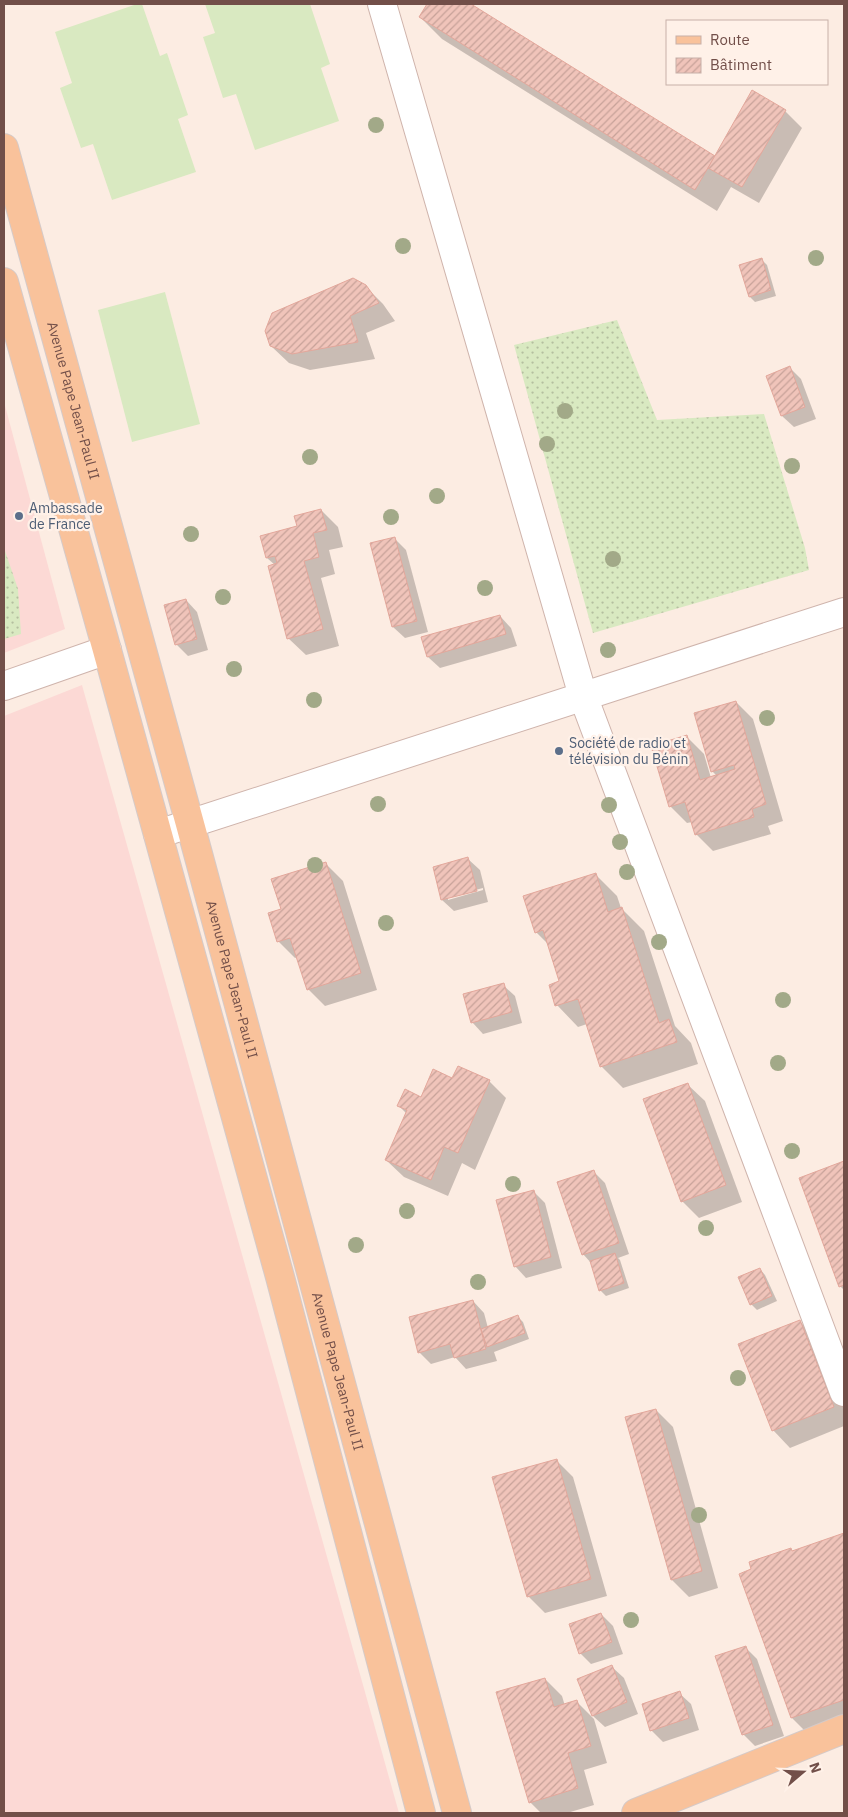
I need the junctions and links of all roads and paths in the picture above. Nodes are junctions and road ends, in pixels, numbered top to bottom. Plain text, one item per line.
1 (382, 4) edge
2 (4, 148) edge
3 (4, 282) edge
4 (844, 612) edge
5 (107, 650) junction
6 (4, 686) edge
7 (583, 696) junction
8 (190, 824) junction
9 (158, 834) junction
10 (844, 1392) edge
11 (844, 1729) edge
12 (654, 1810) edge
13 (421, 1813) edge
14 (457, 1813) edge

1 - 7 street
2 - 8 main road, Avenue Pape Jean-Paul II
3 - 5 main road
4 - 7 street
5 - 6 street
5 - 9 main road
7 - 8 street
7 - 10 street
8 - 9 street
8 - 14 main road, Avenue Pape Jean-Paul II
9 - 13 main road
11 - 12 main road

